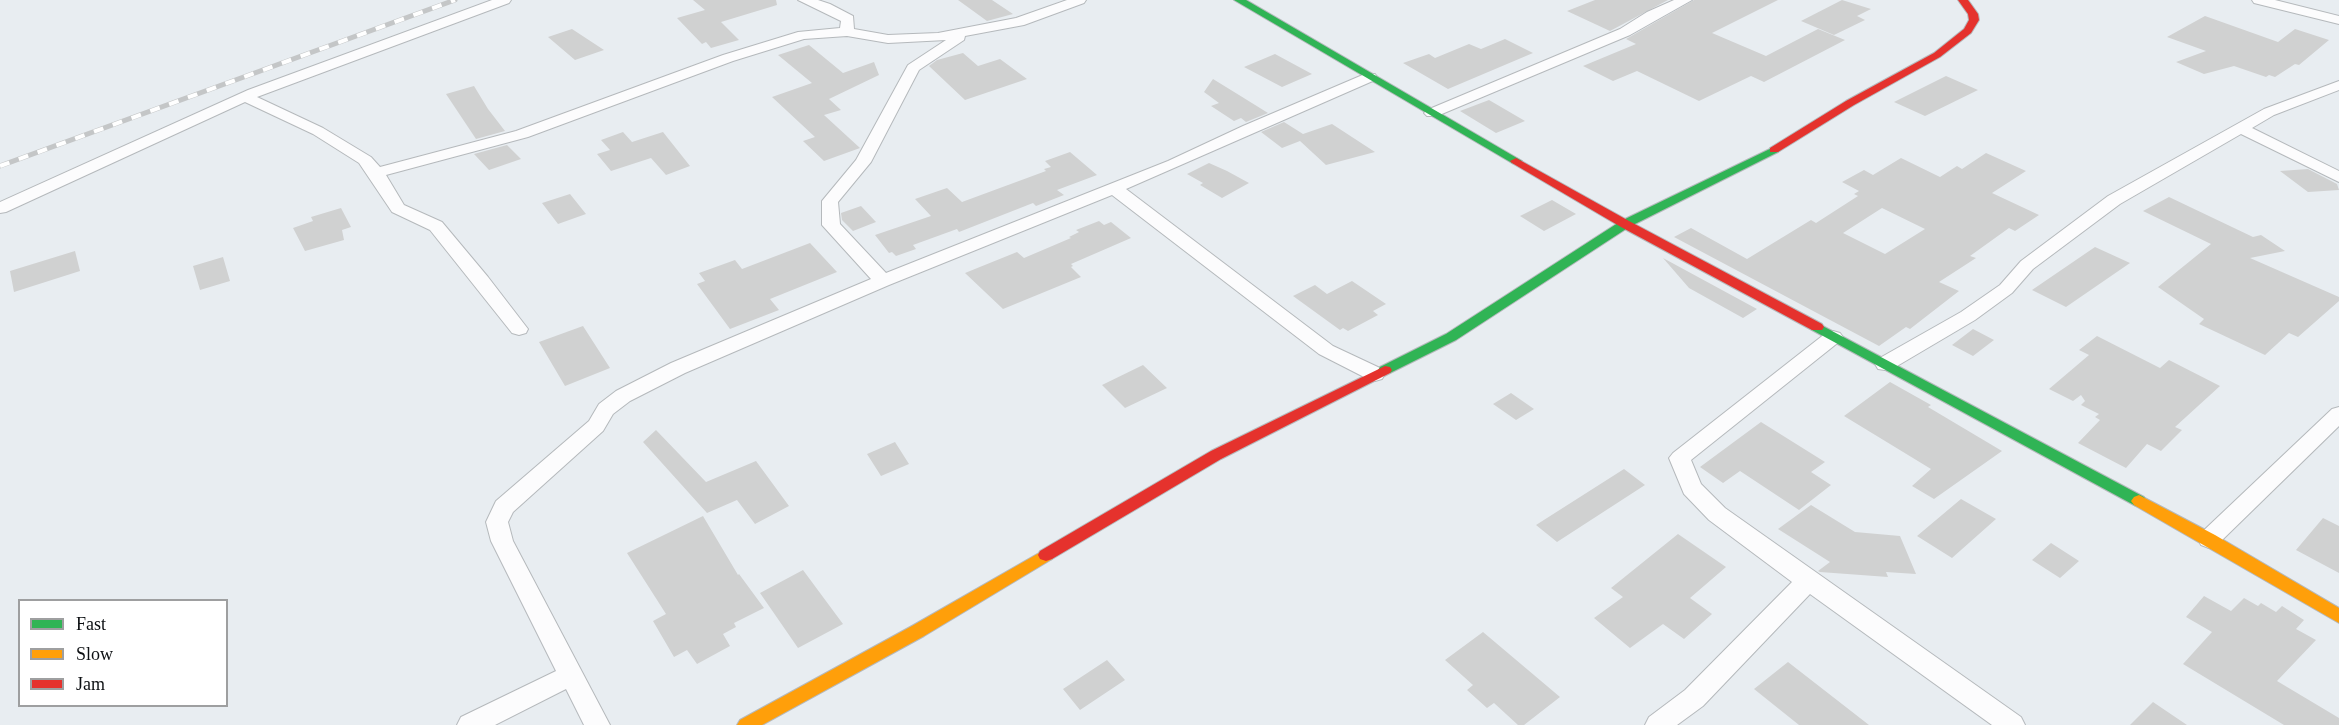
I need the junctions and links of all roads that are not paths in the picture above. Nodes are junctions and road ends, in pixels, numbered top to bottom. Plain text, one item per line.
1 (504, 0) edge
2 (805, 0) edge
3 (1079, 0) edge
4 (1239, 0) edge
5 (1685, 0) edge
6 (1963, 0) edge
7 (2259, 0) edge
8 (2339, 20) edge
9 (969, 31) junction
10 (847, 32) junction
11 (1370, 77) junction
12 (2339, 85) edge
13 (245, 97) junction
14 (1432, 113) junction
15 (2240, 128) junction
16 (376, 173) junction
17 (2339, 177) edge
18 (1114, 188) junction
19 (0, 208) edge
20 (1624, 224) junction
21 (883, 281) junction
22 (519, 329) dead end
23 (1833, 337) junction
24 (1885, 364) junction
25 (1375, 374) junction
26 (2339, 414) edge
27 (2208, 539) junction
28 (1808, 581) junction
29 (2339, 616) edge
30 (571, 675) junction
31 (470, 725) edge
32 (597, 725) edge
33 (746, 725) edge
34 (1658, 725) edge
35 (2012, 725) edge

1 - 13 street
2 - 10 street
3 - 9 street
4 - 11 street
5 - 14 street
6 - 20 street
7 - 8 street
9 - 10 street
9 - 21 street
10 - 16 street
11 - 14 street
11 - 18 street
12 - 15 street
13 - 16 street
13 - 19 street
14 - 20 street
15 - 17 street
15 - 24 street
16 - 22 street
18 - 21 street
18 - 25 street
20 - 23 street
20 - 25 street
21 - 30 street
23 - 24 street
23 - 28 street
24 - 27 street
25 - 33 street
26 - 27 street
27 - 29 street
28 - 34 street
28 - 35 street
30 - 31 street
30 - 32 street

